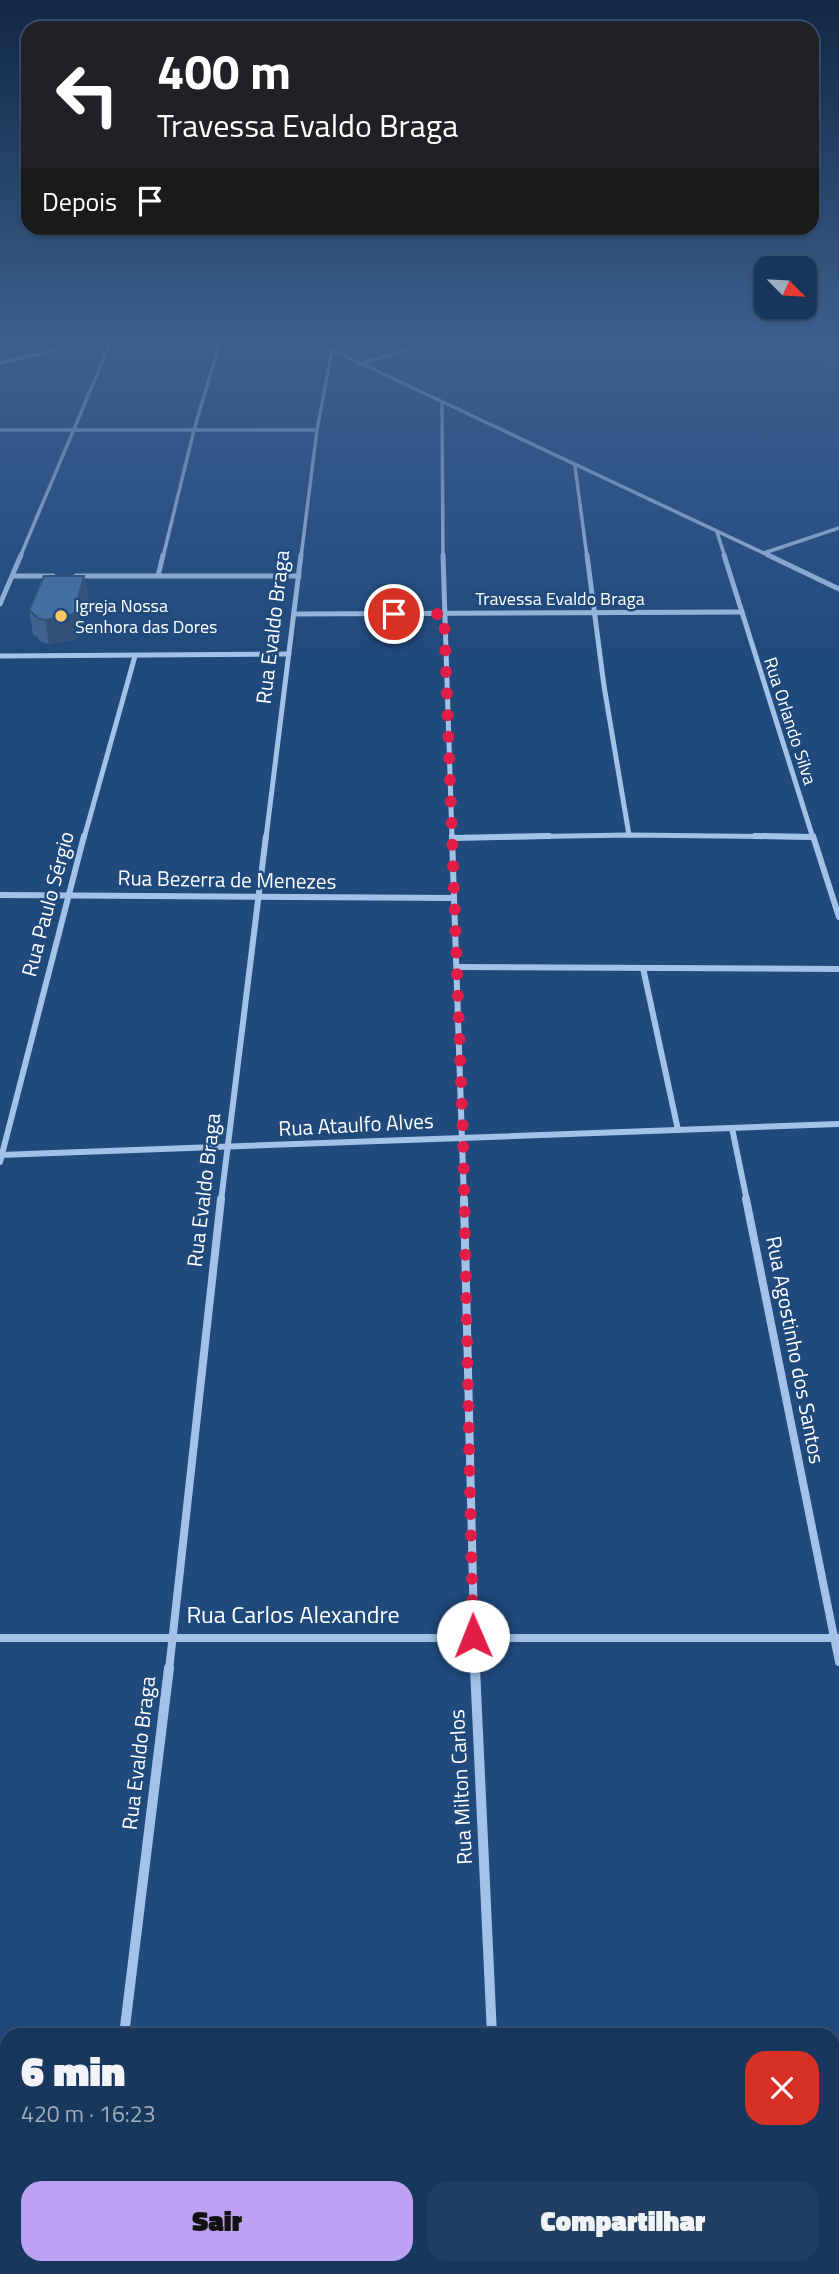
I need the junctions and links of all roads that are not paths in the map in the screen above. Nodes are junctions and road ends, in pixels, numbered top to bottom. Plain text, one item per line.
1 (67, 445) edge
2 (190, 445) edge
3 (315, 445) edge
4 (442, 445) edge
5 (530, 445) edge
6 (575, 466) junction
7 (839, 528) edge
8 (717, 532) junction
9 (763, 553) junction
10 (12, 576) junction
11 (158, 576) junction
12 (299, 576) junction
13 (839, 589) edge
14 (0, 604) edge
15 (742, 612) junction
16 (594, 613) junction
17 (294, 614) junction
18 (444, 614) junction
19 (289, 654) junction
20 (0, 656) edge
21 (135, 656) junction
22 (629, 835) junction
23 (813, 837) junction
24 (453, 838) junction
25 (0, 895) edge
26 (68, 895) junction
27 (259, 896) junction
28 (454, 898) junction
29 (836, 900) edge
30 (839, 917) edge
31 (457, 967) junction
32 (643, 968) junction
33 (839, 969) edge
34 (839, 1124) edge
35 (732, 1128) junction
36 (678, 1130) junction
37 (463, 1137) junction
38 (227, 1149) junction
39 (1, 1157) edge
40 (173, 1636) junction
41 (473, 1636) junction
42 (0, 1637) edge
43 (837, 1638) edge
44 (839, 1662) edge
45 (125, 2028) edge
46 (492, 2028) edge

1 - 10 street
2 - 11 street
3 - 12 street, Rua Evaldo Braga
4 - 18 street, Rua Milton Carlos
5 - 6 street
6 - 8 street
6 - 16 street
7 - 9 street
8 - 9 street
8 - 15 street, Rua Orlando Silva
9 - 13 street
10 - 11 street
10 - 14 street
11 - 12 street
12 - 17 street, Rua Evaldo Braga
15 - 16 street, Travessa Evaldo Braga
15 - 23 street, Rua Orlando Silva
16 - 18 street, Travessa Evaldo Braga
16 - 22 street
17 - 18 street, Travessa Evaldo Braga
17 - 19 street, Rua Evaldo Braga
18 - 24 street, Rua Milton Carlos
19 - 21 street
19 - 27 street, Rua Evaldo Braga
20 - 21 street
21 - 26 street, Rua Paulo Sérgio
22 - 23 street
22 - 24 street
23 - 29 street, Rua Orlando Silva
24 - 28 street, Rua Milton Carlos
25 - 26 street, Rua Bezerra de Menezes
26 - 27 street, Rua Bezerra de Menezes
26 - 39 street, Rua Paulo Sérgio
27 - 28 street, Rua Bezerra de Menezes
27 - 38 street, Rua Evaldo Braga
28 - 31 street, Rua Milton Carlos
29 - 30 street, Rua Orlando Silva
31 - 32 street
31 - 37 street, Rua Milton Carlos
32 - 33 street
32 - 36 street
34 - 35 street, Rua Ataulfo Alves
35 - 36 street, Rua Ataulfo Alves
35 - 43 street, Rua Agostinho dos Santos
36 - 37 street, Rua Ataulfo Alves
37 - 38 street, Rua Ataulfo Alves
37 - 41 street, Rua Milton Carlos
38 - 39 street, Rua Ataulfo Alves
38 - 40 street, Rua Evaldo Braga
40 - 41 street, Rua Carlos Alexandre
40 - 42 street, Rua Carlos Alexandre
40 - 45 street, Rua Evaldo Braga
41 - 43 street, Rua Carlos Alexandre
41 - 46 street, Rua Milton Carlos
43 - 44 street, Rua Agostinho dos Santos

